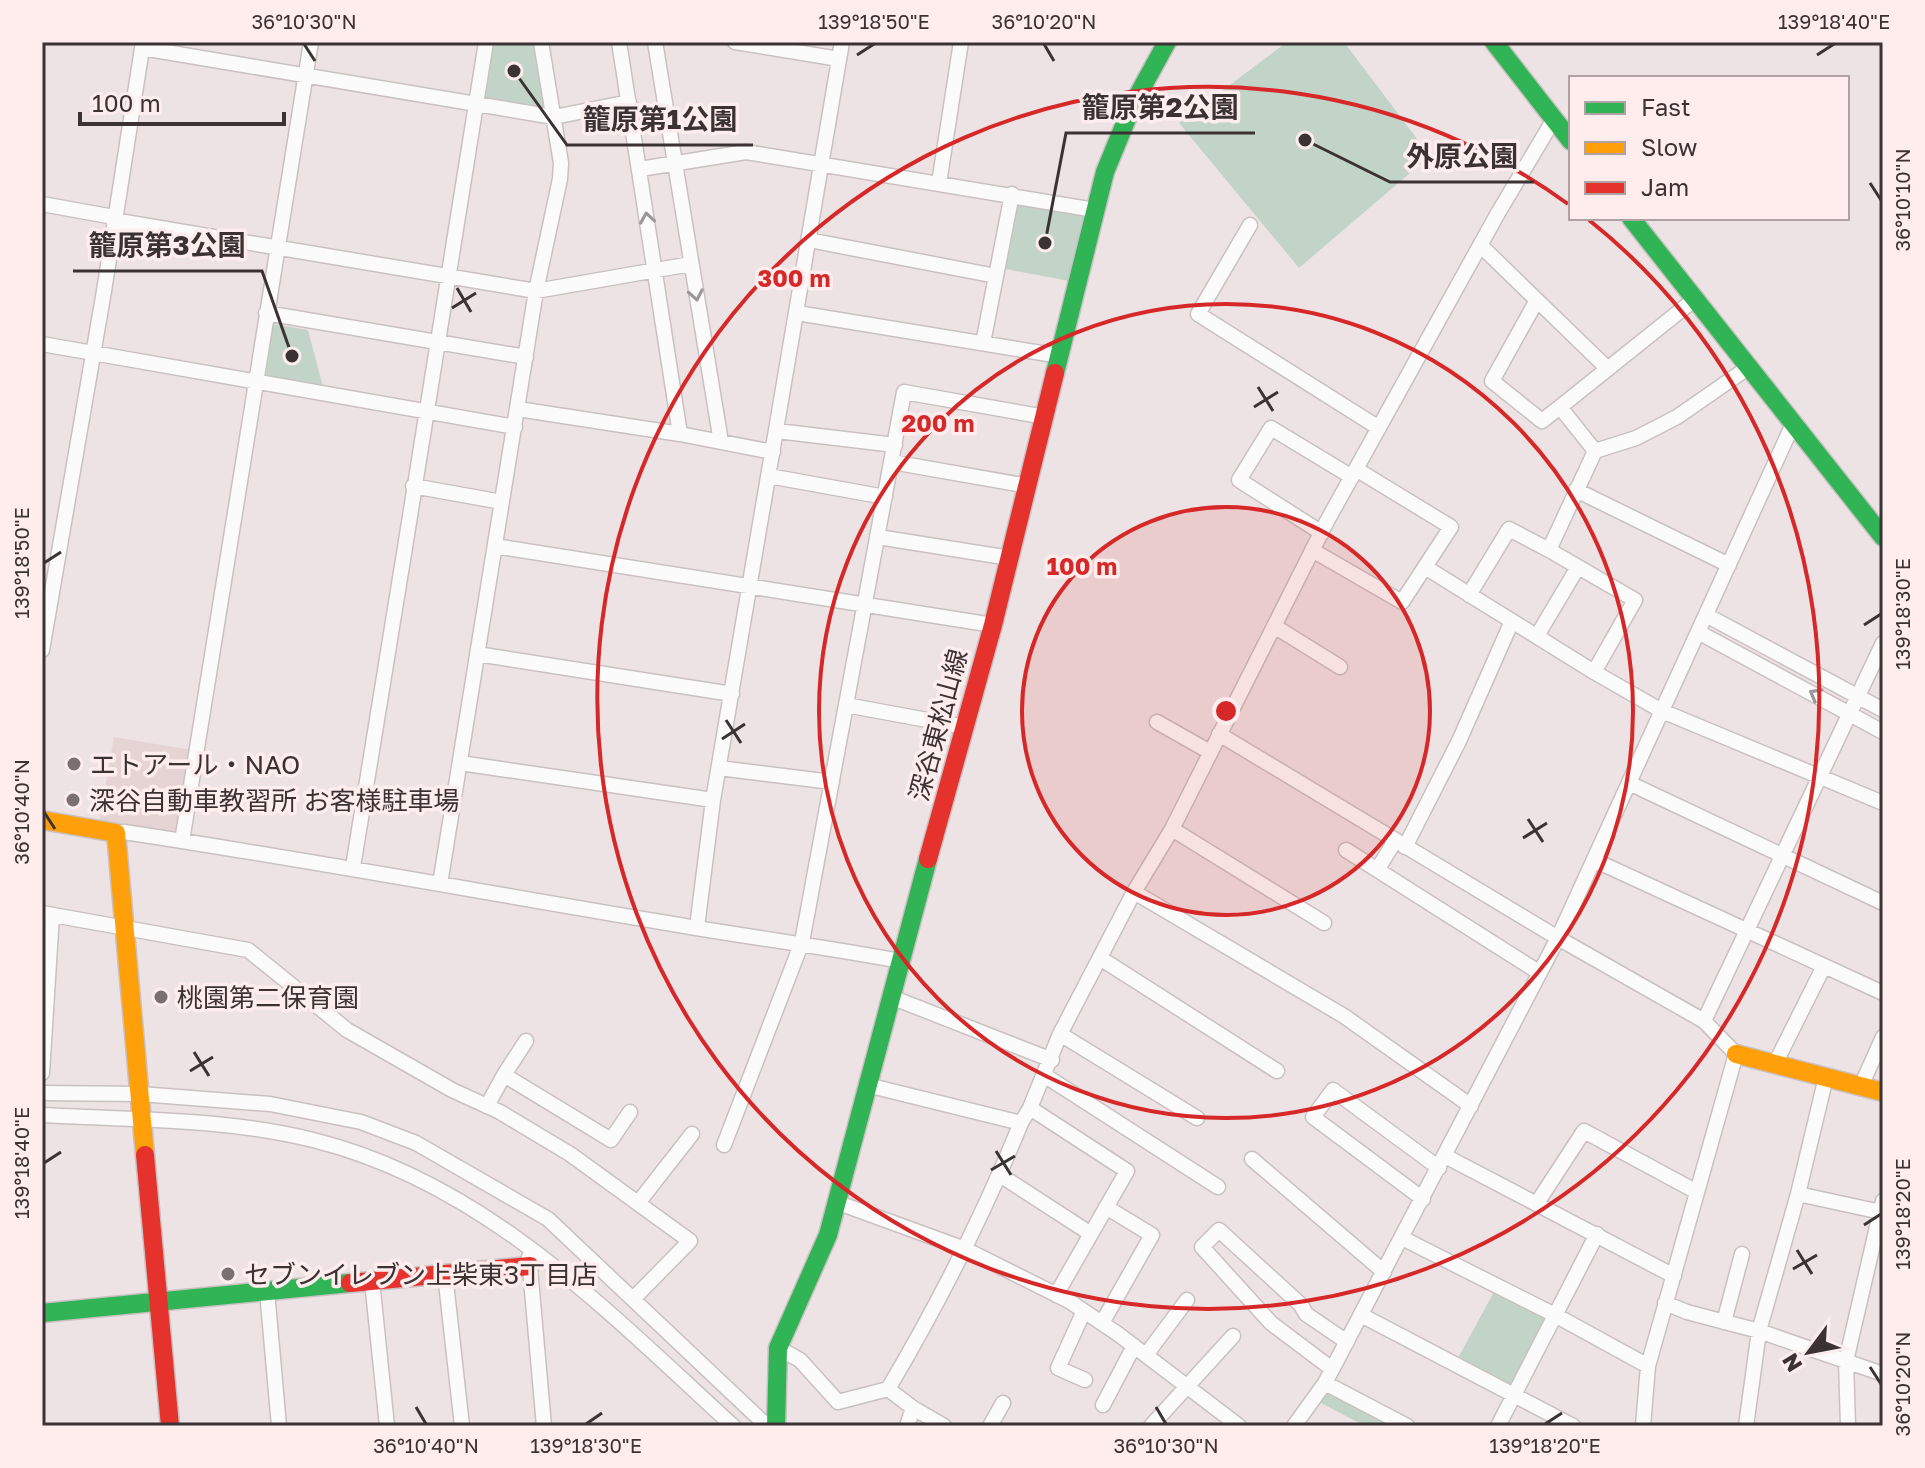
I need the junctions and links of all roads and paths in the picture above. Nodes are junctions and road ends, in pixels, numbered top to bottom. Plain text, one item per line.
1 (311, 42) edge
2 (486, 42) edge
3 (541, 42) edge
4 (619, 42) edge
5 (655, 42) edge
6 (735, 42) edge
7 (842, 42) edge
8 (961, 42) edge
9 (1167, 42) edge
10 (1494, 42) edge
11 (142, 45) edge
12 (839, 59) junction
13 (305, 77) junction
14 (629, 102) junction
15 (476, 103) junction
16 (554, 117) junction
17 (1554, 119) junction
18 (1569, 138) edge
19 (673, 163) junction
20 (821, 165) junction
21 (640, 169) junction
22 (939, 183) junction
23 (1012, 194) junction
24 (42, 204) edge
25 (1095, 210) junction
26 (114, 218) junction
27 (1633, 220) edge
28 (1250, 225) dead end
29 (809, 240) junction
30 (1480, 245) junction
31 (277, 248) junction
32 (691, 264) junction
33 (655, 271) junction
34 (996, 276) junction
35 (450, 277) junction
36 (536, 291) junction
37 (1695, 299) junction
38 (1537, 300) junction
39 (266, 313) junction
40 (797, 313) junction
41 (983, 343) junction
42 (42, 344) edge
43 (438, 344) junction
44 (93, 354) junction
45 (1060, 356) junction
46 (526, 357) junction
47 (1749, 367) junction
48 (1608, 369) junction
49 (255, 384) junction
50 (1560, 407) junction
51 (518, 409) junction
52 (425, 413) junction
53 (1045, 417) junction
54 (1793, 424) junction
55 (515, 427) junction
56 (1379, 428) junction
57 (777, 431) junction
58 (680, 434) junction
59 (721, 442) junction
60 (895, 445) junction
61 (1595, 451) junction
62 (773, 452) junction
63 (892, 462) junction
64 (1354, 473) junction
65 (769, 476) junction
66 (413, 486) junction
67 (1028, 486) junction
68 (1576, 490) junction
69 (885, 497) junction
70 (502, 502) junction
71 (1322, 533) junction
72 (878, 537) junction
73 (1883, 537) edge
74 (495, 546) junction
75 (1312, 550) junction
76 (1549, 550) junction
77 (1010, 558) junction
78 (1729, 565) junction
79 (1425, 567) junction
80 (1578, 567) junction
81 (751, 585) junction
82 (1469, 595) junction
83 (865, 605) junction
84 (1706, 615) junction
85 (1512, 621) junction
86 (993, 625) junction
87 (1274, 626) junction
88 (1700, 633) junction
89 (1537, 636) junction
90 (1883, 643) edge
91 (42, 650) edge
92 (477, 654) junction
93 (1340, 667) dead end
94 (1594, 672) junction
95 (732, 694) junction
96 (1857, 696) junction
97 (846, 705) junction
98 (1883, 710) edge
99 (1662, 711) junction
100 (1849, 714) junction
101 (1157, 722) dead end
102 (965, 727) junction
103 (1883, 732) edge
104 (1219, 734) junction
105 (1210, 752) junction
106 (460, 763) junction
107 (719, 768) junction
108 (1819, 777) junction
109 (832, 782) junction
110 (1629, 783) junction
111 (713, 800) junction
112 (1883, 803) edge
113 (42, 820) edge
114 (1172, 829) junction
115 (116, 833) junction
116 (182, 841) junction
117 (1400, 844) junction
118 (1346, 850) dead end
119 (1782, 856) junction
120 (1594, 860) junction
121 (353, 867) junction
122 (1377, 870) junction
123 (440, 884) junction
124 (1134, 892) junction
125 (1883, 903) edge
126 (47, 914) edge
127 (1324, 923) dead end
128 (697, 927) junction
129 (126, 930) junction
130 (1747, 930) junction
131 (1558, 938) junction
132 (802, 942) junction
133 (1100, 958) junction
134 (900, 961) junction
135 (1824, 966) junction
136 (1540, 973) junction
137 (1883, 993) edge
138 (891, 997) junction
139 (1704, 1021) junction
140 (1060, 1034) junction
141 (1883, 1037) edge
142 (526, 1041) dead end
143 (1736, 1054) junction
144 (1052, 1060) junction
145 (1775, 1064) junction
146 (1277, 1071) dead end
147 (42, 1073) edge
148 (504, 1075) junction
149 (1044, 1075) junction
150 (1826, 1077) junction
151 (867, 1085) junction
152 (1861, 1086) junction
153 (1883, 1092) edge
154 (42, 1093) edge
155 (140, 1094) junction
156 (487, 1106) junction
157 (1471, 1106) junction
158 (1030, 1108) junction
159 (630, 1112) dead end
160 (42, 1115) edge
161 (1197, 1118) dead end
162 (142, 1120) junction
163 (1021, 1123) junction
164 (692, 1134) dead end
165 (724, 1145) dead end
166 (1252, 1159) dead end
167 (1442, 1162) junction
168 (1000, 1175) junction
169 (1218, 1187) dead end
170 (1697, 1192) junction
171 (1798, 1194) junction
172 (1423, 1199) junction
173 (836, 1202) junction
174 (638, 1203) junction
175 (1537, 1203) junction
176 (1106, 1207) junction
177 (1882, 1207) edge
178 (1091, 1234) junction
179 (1597, 1234) junction
180 (1402, 1238) junction
181 (528, 1245) junction
182 (965, 1249) junction
183 (1742, 1254) dead end
184 (530, 1266) junction
185 (1384, 1272) junction
186 (445, 1274) junction
187 (1674, 1276) junction
188 (372, 1281) junction
189 (267, 1291) junction
190 (1056, 1295) junction
191 (633, 1299) junction
192 (1187, 1300) dead end
193 (160, 1301) junction
194 (1665, 1303) junction
195 (1084, 1311) junction
196 (42, 1313) edge
197 (1361, 1315) junction
198 (1555, 1315) junction
199 (1724, 1322) junction
200 (1102, 1323) junction
201 (1759, 1331) junction
202 (1233, 1336) dead end
203 (1347, 1342) junction
204 (778, 1348) junction
205 (1140, 1351) junction
206 (1846, 1361) junction
207 (1648, 1366) junction
208 (1883, 1374) edge
209 (1329, 1376) junction
210 (1085, 1380) dead end
211 (1186, 1386) junction
212 (888, 1389) junction
213 (1513, 1393) junction
214 (1003, 1403) dead end
215 (1103, 1405) dead end
216 (913, 1408) junction
217 (1298, 1425) edge
218 (170, 1426) edge
219 (279, 1426) edge
220 (387, 1426) edge
221 (462, 1426) edge
222 (544, 1426) edge
223 (733, 1426) edge
224 (767, 1426) edge
225 (776, 1426) edge
226 (907, 1426) edge
227 (944, 1426) edge
228 (990, 1426) edge
229 (1151, 1426) edge
230 (1239, 1426) edge
231 (1407, 1426) edge
232 (1498, 1426) edge
233 (1573, 1426) edge
234 (1643, 1426) edge
235 (1746, 1426) edge
236 (1848, 1426) edge

1 - 13 street
2 - 15 street
3 - 16 street
4 - 14 street
5 - 19 street
6 - 12 street
7 - 12 street
8 - 22 street
9 - 25 street, 深谷東松山線
10 - 17 street
11 - 13 street
11 - 26 street
12 - 20 street
13 - 15 street
13 - 31 street
14 - 16 street
14 - 21 street
15 - 16 street
15 - 35 street
16 - 36 street
17 - 18 street
17 - 30 street
19 - 20 street
19 - 21 street
19 - 32 street
20 - 22 street
20 - 29 street
33 -> 21 street
22 - 23 street
23 - 25 street
23 - 34 street
24 - 26 street
25 - 45 street, 深谷東松山線
26 - 31 street
26 - 44 street
27 - 37 street
28 - 56 street
29 - 34 street
29 - 40 street
30 - 38 street
30 - 56 street
31 - 35 street
31 - 39 street
32 - 33 street
32 -> 59 street
33 - 36 street
33 - 58 street
34 - 41 street
35 - 36 street
35 - 43 street
36 - 46 street
37 - 47 street
37 - 48 street
38 - 48 street
38 - 50 street
39 - 43 street
39 - 49 street
40 - 41 street
40 - 57 street
41 - 45 street
42 - 44 street
43 - 46 street
43 - 52 street
44 - 49 street
44 - 91 street
45 - 53 street, 深谷東松山線
46 - 51 street
47 - 54 street
47 - 61 street
48 - 50 street
49 - 52 street
49 - 116 street
50 - 61 street
51 - 55 street
51 - 58 street
52 - 55 street
52 - 66 street
53 - 60 street
53 - 67 street, 深谷東松山線
54 - 73 street
54 - 78 street
55 - 70 street
56 - 64 street
57 - 60 street
57 - 62 street
58 - 59 street
59 - 62 street
60 - 63 street
61 - 68 street
62 - 65 street
63 - 67 street
63 - 69 street
64 - 71 street
64 - 71 street
64 - 79 street
65 - 69 street
65 - 81 street
66 - 70 street
66 - 121 street
67 - 77 street, 深谷東松山線
68 - 76 street
68 - 78 street
69 - 72 street
70 - 74 street
71 - 75 street
72 - 77 street
72 - 83 street
74 - 81 street
74 - 92 street
75 - 79 street
75 - 87 street
76 - 80 street
76 - 82 street
77 - 86 street, 深谷東松山線
78 - 84 street
79 - 82 street
80 - 89 street
80 - 94 street
81 - 83 street
81 - 95 street
82 - 85 street
83 - 86 street
83 - 97 street
84 - 88 street
84 - 96 street
85 - 89 street
85 - 117 street
86 - 102 street, 深谷東松山線
87 - 93 street
87 - 104 street
88 - 99 street
100 -> 88 street
89 - 94 street
90 - 96 street
92 - 95 street
92 - 106 street
94 - 99 street
95 - 107 street
96 - 98 street
96 - 100 street
97 - 102 street
97 - 109 street
99 - 108 street
99 - 110 street
100 - 103 street
100 - 108 street
101 - 105 street
102 - 134 street, 深谷東松山線
104 - 105 street
104 - 117 street
105 - 114 street
106 - 111 street
106 - 123 street
107 - 109 street
107 - 111 street
108 - 112 street
108 - 119 street
109 - 132 street
110 - 119 street
110 - 120 street
111 - 128 street
113 - 115 street
114 - 124 street
114 - 127 street
115 - 116 street
115 - 129 street
116 - 121 street
117 - 122 street
117 - 131 street
118 - 122 street
119 - 125 street
119 - 130 street
120 - 130 street
120 - 131 street
121 - 123 street
122 - 136 street
123 - 128 street
124 - 133 street
124 - 157 street
126 - 129 street
126 - 147 street
128 - 132 street
129 - 155 street
129 - 156 street
130 - 135 street
130 - 139 street
131 - 136 street
131 - 139 street
132 - 134 street
132 - 165 street
133 - 140 street
133 - 146 street
134 - 138 street, 深谷東松山線
135 - 137 street
135 - 145 street
136 - 157 street
138 - 144 street
138 - 151 street, 深谷東松山線
139 - 143 street
140 - 144 street
140 - 161 street
141 - 152 street
142 - 148 street
143 - 145 street
143 - 170 street
144 - 149 street
145 - 150 street
148 - 156 street
148 - 159 street
149 - 158 street
149 - 169 street
150 - 152 street
150 - 171 street
151 - 163 street
151 - 173 street, 深谷東松山線
152 - 153 street
154 - 155 street
155 - 162 street
155 - 191 street
156 - 174 street
157 - 167 street
158 - 163 street
158 - 176 street
160 - 162 street
162 - 181 street
162 - 193 street
163 - 168 street
164 - 174 street
166 - 185 street
167 - 172 street
167 - 172 street
167 - 175 street
168 - 178 street
168 - 182 street
170 - 175 street
170 - 187 street
171 - 177 street
171 - 201 street
172 - 180 street
173 - 182 street
173 - 204 street, 深谷東松山線
174 - 191 street
175 - 179 street
176 - 178 street
176 - 200 street
177 - 206 street
178 - 190 street
179 - 187 street
179 - 198 street
180 - 185 street
180 - 198 street
181 - 184 street
181 - 223 street
182 - 190 street
182 - 212 street
183 - 199 street
184 - 186 street
184 - 222 street
185 - 197 street
186 - 188 street
186 - 221 street
187 - 194 street
188 - 189 street
188 - 220 street
189 - 193 street
189 - 219 street
190 - 195 street
191 - 224 street
192 - 205 street
193 - 196 street
193 - 218 street
194 - 199 street
194 - 207 street
195 - 200 street
195 - 210 street
197 - 203 street
197 - 213 street
198 - 207 street
198 - 213 street
199 - 201 street
200 - 205 street
201 - 206 street
201 - 235 street
202 - 211 street
203 - 209 street
203 - 209 street
204 - 212 street
204 - 225 street, 深谷東松山線
205 - 211 street
205 - 215 street
206 - 208 street
206 - 236 street
207 - 234 street
209 - 217 street
209 - 231 street
211 - 229 street
211 - 230 street
212 - 216 street
213 - 232 street
213 - 233 street
214 - 228 street
216 - 226 street
216 - 227 street

